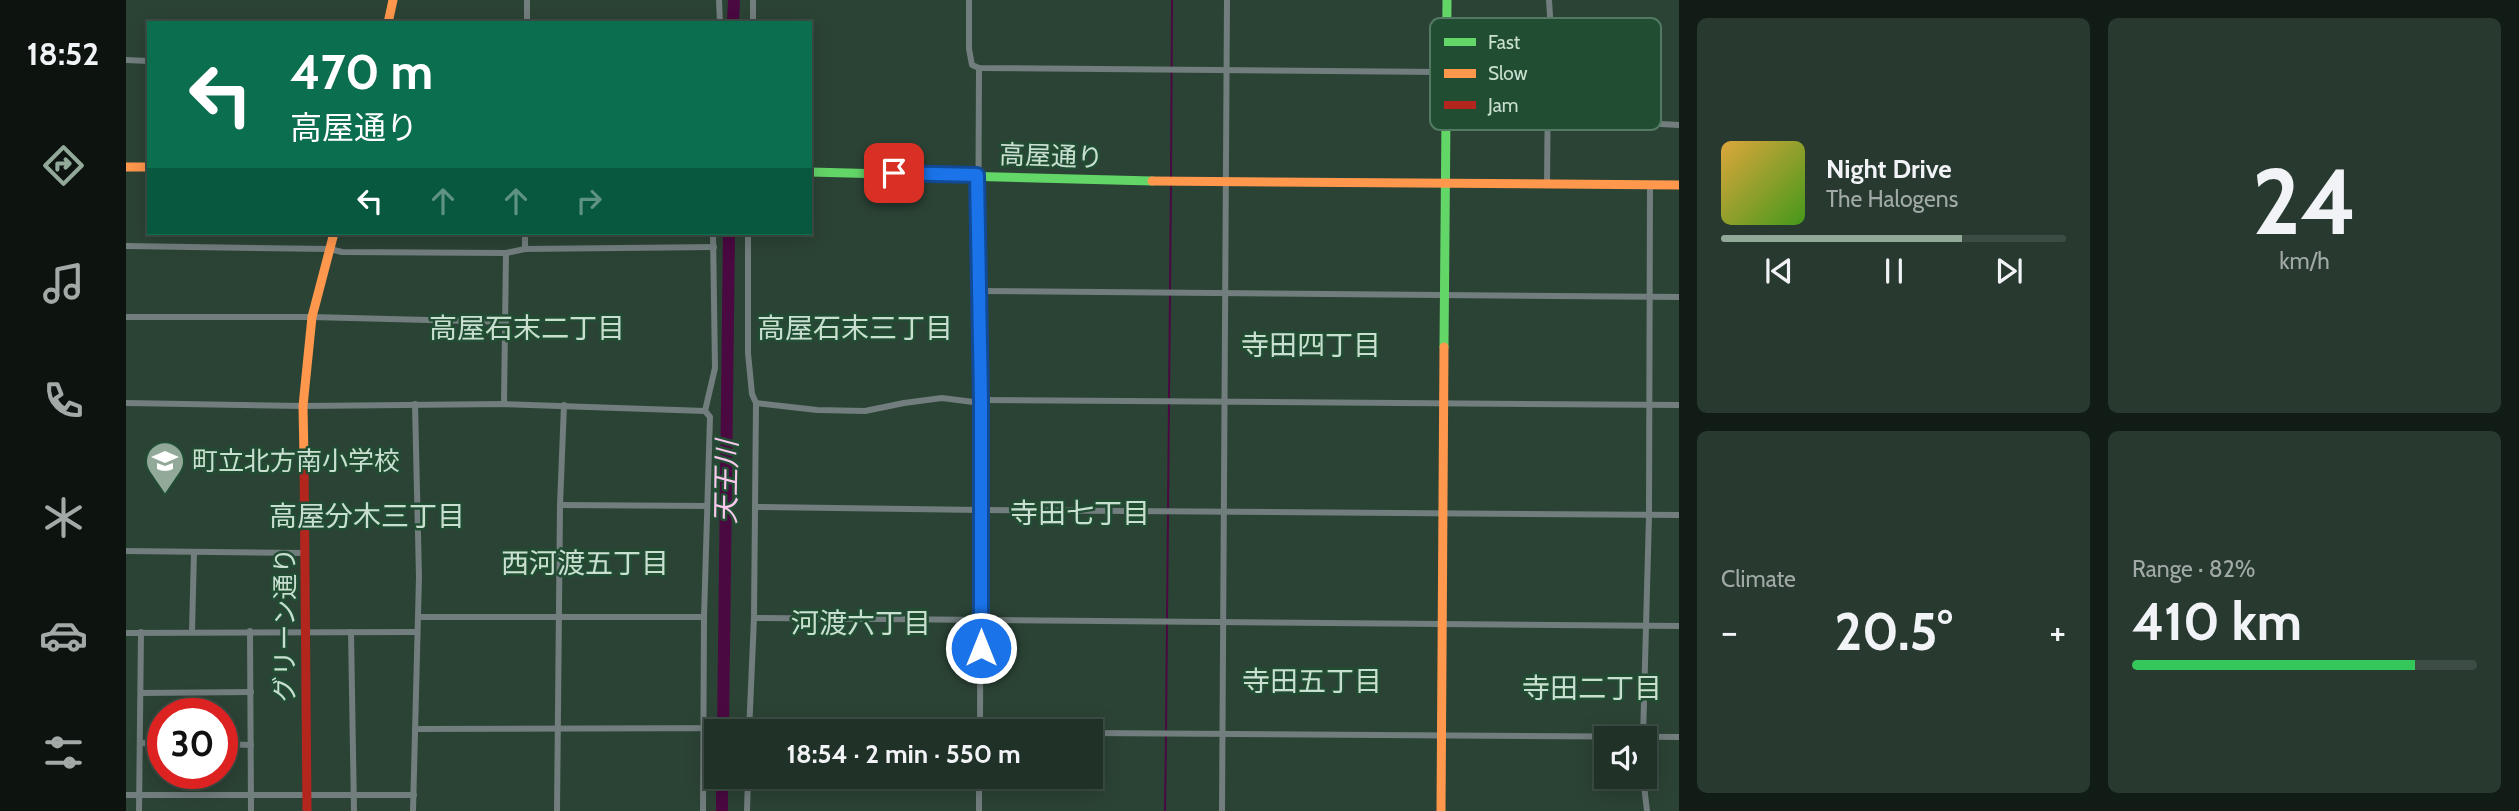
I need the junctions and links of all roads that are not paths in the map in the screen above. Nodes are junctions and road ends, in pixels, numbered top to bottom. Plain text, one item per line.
1 (393, 0) edge
2 (527, 0) edge
3 (719, 0) edge
4 (753, 0) edge
5 (969, 0) edge
6 (1227, 0) edge
7 (1447, 0) edge
8 (1549, 0) edge
9 (1447, 18) edge
10 (1550, 18) edge
11 (388, 21) edge
12 (527, 21) edge
13 (720, 21) edge
14 (753, 21) edge
15 (126, 60) edge
16 (147, 61) edge
17 (979, 68) junction
18 (1227, 70) junction
19 (1430, 72) edge
20 (1661, 124) edge
21 (1679, 125) edge
22 (1445, 130) edge
23 (1548, 130) edge
24 (126, 167) edge
25 (147, 167) edge
26 (812, 172) edge
27 (977, 175) junction
28 (1227, 180) junction
29 (1445, 182) junction
30 (1547, 184) junction
31 (1650, 185) junction
32 (1679, 185) edge
33 (334, 235) edge
34 (525, 235) edge
35 (713, 235) edge
36 (748, 235) edge
37 (126, 246) edge
38 (714, 247) junction
39 (330, 249) junction
40 (525, 249) junction
41 (506, 253) junction
42 (978, 291) junction
43 (1226, 293) junction
44 (1444, 294) junction
45 (1650, 296) junction
46 (1679, 297) edge
47 (126, 317) edge
48 (312, 317) junction
49 (506, 322) junction
50 (981, 402) junction
51 (1224, 402) junction
52 (126, 403) edge
53 (756, 403) junction
54 (415, 404) junction
55 (504, 404) junction
56 (1444, 404) junction
57 (564, 405) junction
58 (1649, 405) junction
59 (1679, 405) edge
60 (303, 406) junction
61 (705, 411) junction
62 (560, 505) junction
63 (707, 506) junction
64 (755, 506) junction
65 (981, 510) junction
66 (1223, 512) junction
67 (1443, 514) junction
68 (1648, 515) junction
69 (1679, 515) edge
70 (126, 551) edge
71 (194, 552) junction
72 (306, 553) junction
73 (561, 616) junction
74 (419, 617) junction
75 (704, 617) junction
76 (754, 618) junction
77 (981, 620) junction
78 (1223, 622) junction
79 (1442, 625) junction
80 (1647, 625) junction
81 (1679, 626) edge
82 (192, 631) junction
83 (250, 631) junction
84 (306, 631) junction
85 (141, 632) junction
86 (351, 632) junction
87 (416, 632) junction
88 (126, 633) edge
89 (251, 692) junction
90 (141, 693) junction
91 (708, 719) edge
92 (748, 719) edge
93 (980, 719) edge
94 (1643, 726) edge
95 (704, 729) edge
96 (415, 730) junction
97 (558, 730) junction
98 (1103, 733) edge
99 (1222, 735) junction
100 (1441, 737) junction
101 (1679, 737) edge
102 (1594, 738) edge
103 (1657, 738) edge
104 (140, 744) junction
105 (147, 744) edge
106 (238, 745) edge
107 (251, 745) junction
108 (704, 789) edge
109 (748, 789) edge
110 (979, 789) edge
111 (1644, 789) edge
112 (126, 795) edge
113 (139, 795) junction
114 (307, 795) junction
115 (251, 796) junction
116 (354, 796) junction
117 (414, 796) junction
118 (139, 811) edge
119 (251, 811) edge
120 (307, 811) edge
121 (354, 811) edge
122 (413, 811) edge
123 (557, 811) edge
124 (703, 811) edge
125 (747, 811) edge
126 (979, 811) edge
127 (1222, 811) edge
128 (1441, 811) edge
129 (1647, 811) edge

1 - 11 street
2 - 12 street
3 - 13 street
4 - 14 street
5 - 17 street
6 - 18 street
7 - 9 street
8 - 10 street
15 - 16 street
17 - 18 street
17 - 27 street
18 - 19 street
18 - 28 street
20 - 21 street
22 - 29 street
23 - 30 street
24 - 25 street
26 - 27 street, 高屋通り
27 - 28 street, 高屋通り
27 - 42 street
28 - 29 street, 高屋通り
28 - 43 street
29 - 30 street, 高屋通り
29 - 44 street
30 - 31 street, 高屋通り
31 - 32 street, 高屋通り
31 - 45 street
33 - 39 street, グリーン通り
34 - 40 street
35 - 38 street
36 - 53 street
37 - 39 street
38 - 40 street
38 - 61 street
39 - 41 street
39 - 48 street, グリーン通り
40 - 41 street
41 - 49 street
42 - 43 street
42 - 50 street
43 - 44 street
43 - 51 street
44 - 45 street
44 - 56 street
45 - 46 street
45 - 58 street
47 - 48 street
48 - 49 street
48 - 60 street, グリーン通り
49 - 55 street
50 - 51 street
50 - 53 street
50 - 65 street
51 - 56 street
51 - 66 street
52 - 60 street
53 - 64 street
54 - 55 street
54 - 60 street
54 - 74 street
55 - 57 street
56 - 58 street
56 - 67 street
57 - 61 street
57 - 62 street
58 - 59 street
58 - 68 street
60 - 72 street, グリーン通り
61 - 63 street
62 - 63 street
62 - 73 street
63 - 75 street
64 - 65 street
64 - 76 street
65 - 66 street
65 - 77 street
66 - 67 street
66 - 78 street
67 - 68 street
67 - 79 street
68 - 69 street
68 - 80 street
70 - 71 street
71 - 72 street
71 - 82 street
72 - 84 street, グリーン通り
73 - 74 street
73 - 75 street
73 - 97 street
74 - 87 street
75 - 91 street
76 - 77 street
76 - 92 street
77 - 78 street
77 - 93 street
78 - 79 street
78 - 99 street
79 - 80 street
79 - 100 street
80 - 81 street
80 - 94 street
82 - 83 street
82 - 85 street
83 - 84 street
83 - 89 street
84 - 86 street
84 - 114 street, グリーン通り
85 - 88 street
85 - 90 street
86 - 87 street
86 - 116 street
87 - 96 street
89 - 90 street
89 - 107 street
90 - 104 street
95 - 97 street
96 - 97 street
96 - 117 street
97 - 123 street
98 - 99 street
99 - 100 street
99 - 127 street
100 - 102 street
100 - 128 street
101 - 103 street
104 - 105 street
104 - 113 street
106 - 107 street
107 - 115 street
108 - 124 street
109 - 125 street
110 - 126 street
111 - 129 street
112 - 113 street
113 - 115 street
113 - 118 street
114 - 115 street
114 - 116 street
114 - 120 street, グリーン通り
115 - 119 street
116 - 117 street
116 - 121 street
117 - 122 street

